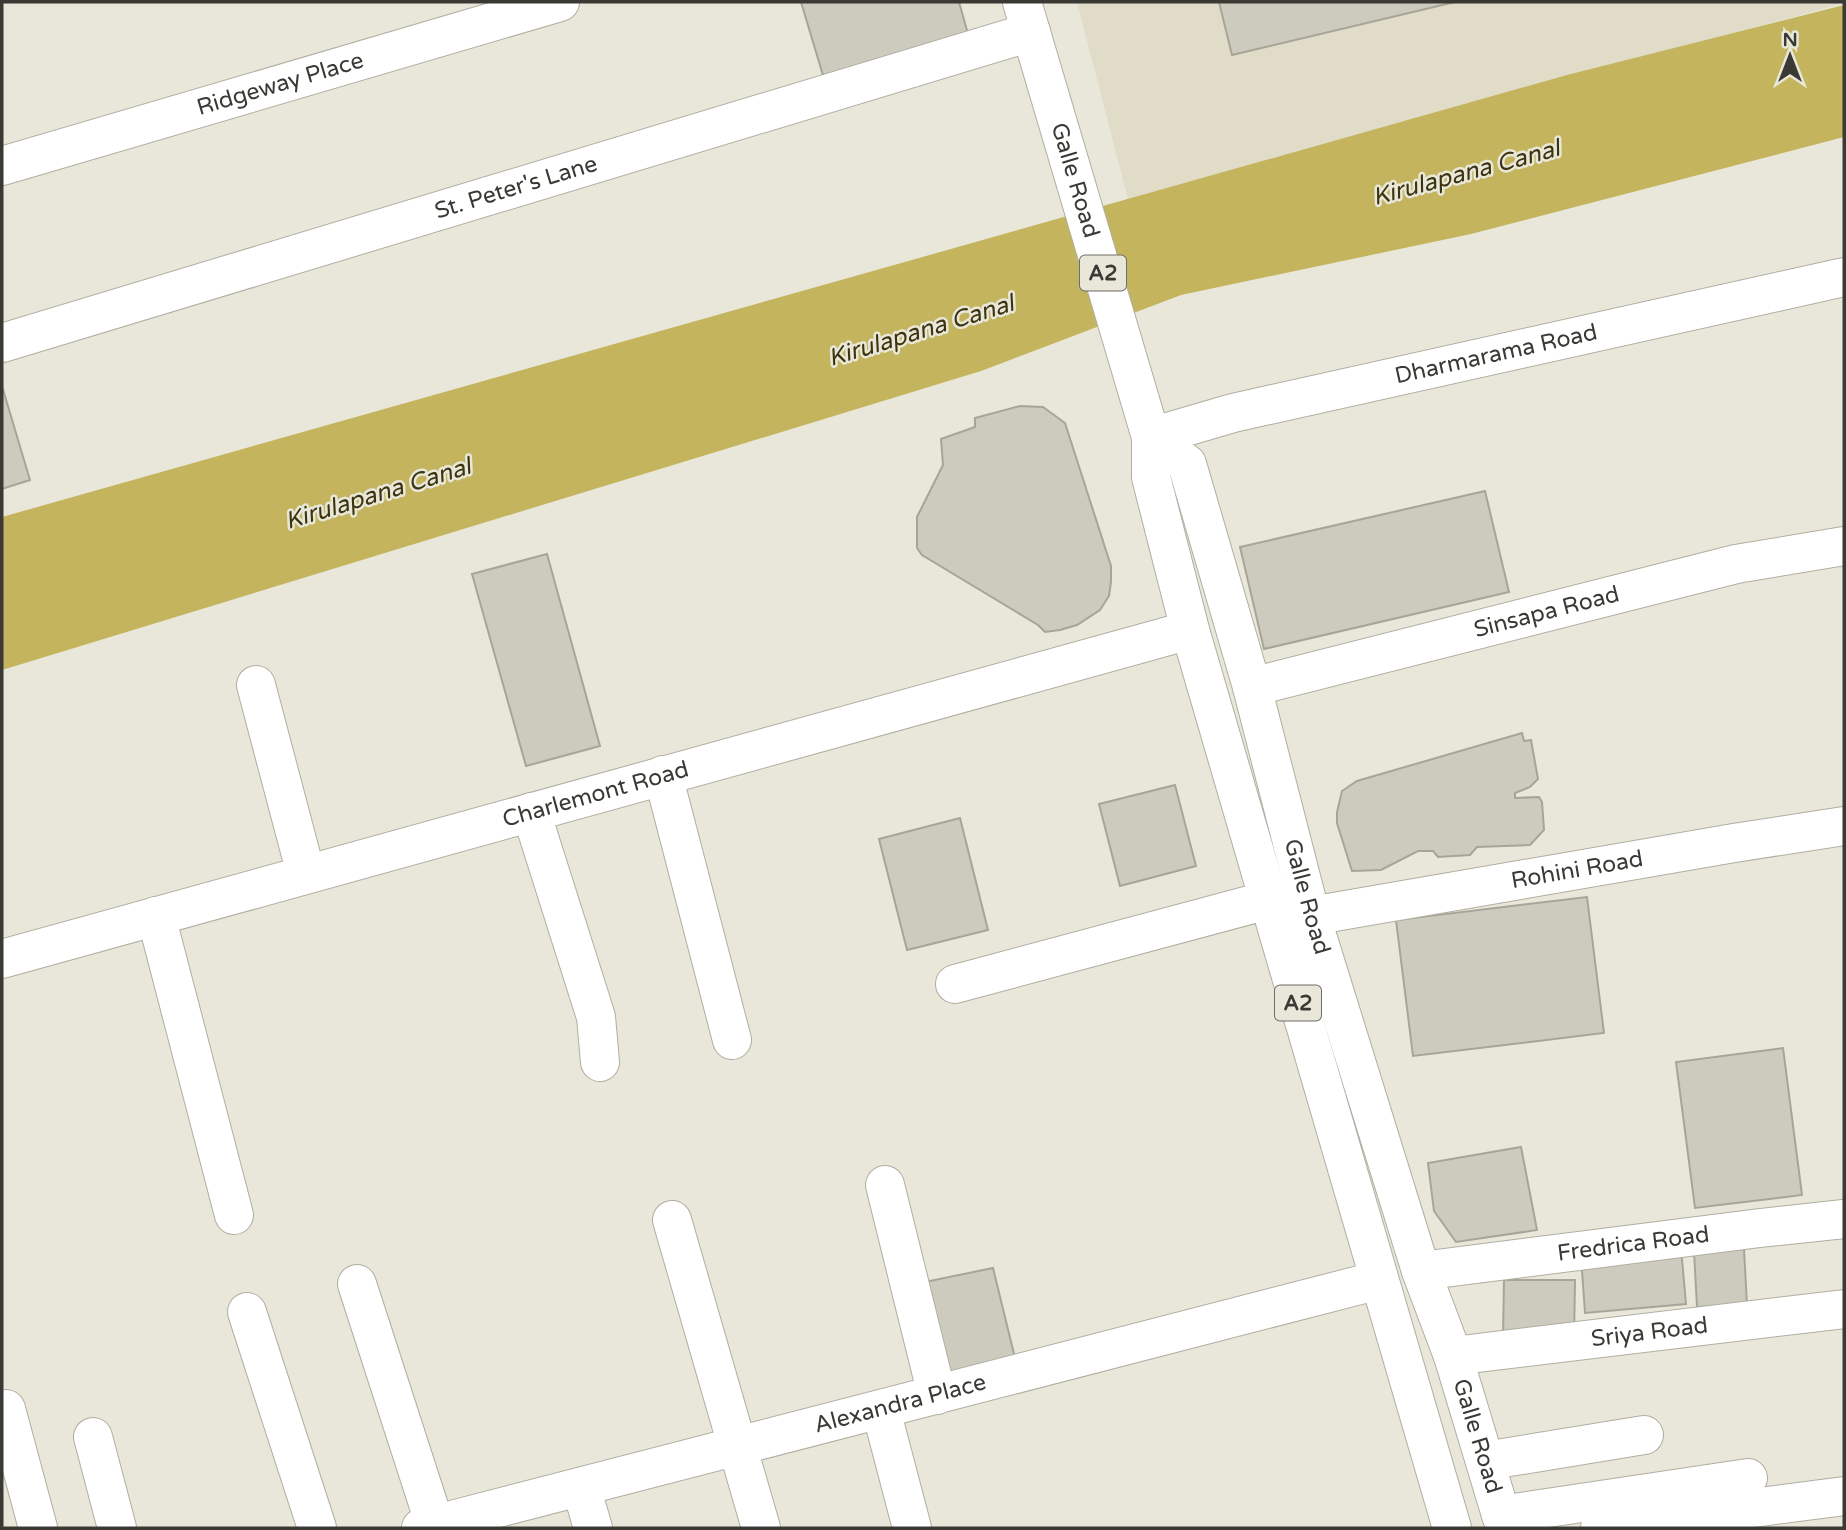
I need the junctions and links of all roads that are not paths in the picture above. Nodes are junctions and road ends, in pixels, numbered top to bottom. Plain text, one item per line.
1 (560, 2) edge
2 (1026, 17) edge
3 (2, 166) edge
4 (1844, 277) edge
5 (2, 343) edge
6 (1151, 437) junction
7 (1844, 546) edge
8 (1190, 630) junction
9 (256, 685) dead end
10 (1252, 687) junction
11 (663, 775) junction
12 (531, 812) junction
13 (1844, 826) edge
14 (306, 874) junction
15 (1268, 900) junction
16 (156, 916) junction
17 (1311, 916) junction
18 (2, 959) edge
19 (955, 984) dead end
20 (732, 1040) dead end
21 (1351, 1047) junction
22 (1315, 1060) junction
23 (600, 1062) dead end
24 (885, 1185) dead end
25 (234, 1215) dead end
26 (1844, 1219) edge
27 (672, 1220) dead end
28 (1421, 1271) junction
29 (1379, 1280) junction
30 (357, 1284) dead end
31 (1844, 1309) edge
32 (247, 1312) dead end
33 (1453, 1356) junction
34 (937, 1395) junction
35 (6, 1409) dead end
36 (881, 1410) junction
37 (1644, 1435) dead end
38 (93, 1437) dead end
39 (738, 1446) junction
40 (1485, 1461) junction
41 (1748, 1478) dead end
42 (581, 1487) junction
43 (1844, 1496) edge
44 (484, 1520) edge
45 (1504, 1521) edge
46 (428, 1526) edge
47 (38, 1528) edge
48 (117, 1528) edge
49 (317, 1528) edge
50 (593, 1528) edge
51 (761, 1528) edge
52 (912, 1528) edge
53 (1452, 1528) edge
54 (1600, 1528) edge

1 - 3 main road, Ridgeway Place
2 - 5 main road, St. Peter's Lane
2 - 6 main road, Galle Road / A2
4 - 6 main road, Dharmarama Road
6 - 8 main road, Galle Road / A2
6 - 10 main road, Galle Road / A2
7 - 10 main road, Sinsapa Road
8 - 11 main road, Charlemont Road
8 - 15 main road, Galle Road / A2
9 - 14 main road
10 - 17 main road, Galle Road / A2
11 - 12 main road, Charlemont Road
11 - 20 main road
12 - 14 main road, Charlemont Road
12 - 23 main road
13 - 17 main road, Rohini Road
14 - 16 main road, Charlemont Road
15 - 19 main road
15 - 22 main road, Galle Road / A2
16 - 18 main road, Charlemont Road
16 - 25 main road
17 - 21 main road, Galle Road / A2
21 - 22 main road
21 - 28 main road, Galle Road / A2
22 - 29 main road, Galle Road / A2
24 - 34 main road
26 - 28 main road, Fredrica Road
27 - 39 main road
28 - 33 main road, Galle Road / A2
29 - 34 main road, Alexandra Place
29 - 53 main road, Galle Road / A2
30 - 46 main road
31 - 33 main road, Sriya Road
32 - 49 main road
33 - 40 main road, Galle Road / A2
34 - 36 main road, Alexandra Place
35 - 47 main road
36 - 39 main road, Alexandra Place
36 - 52 main road
37 - 40 main road
38 - 48 main road
39 - 42 main road, Alexandra Place
39 - 51 main road
40 - 45 main road, Galle Road / A2
41 - 45 main road
42 - 44 main road, Alexandra Place
42 - 50 main road
43 - 54 main road
44 - 46 main road, Alexandra Place

